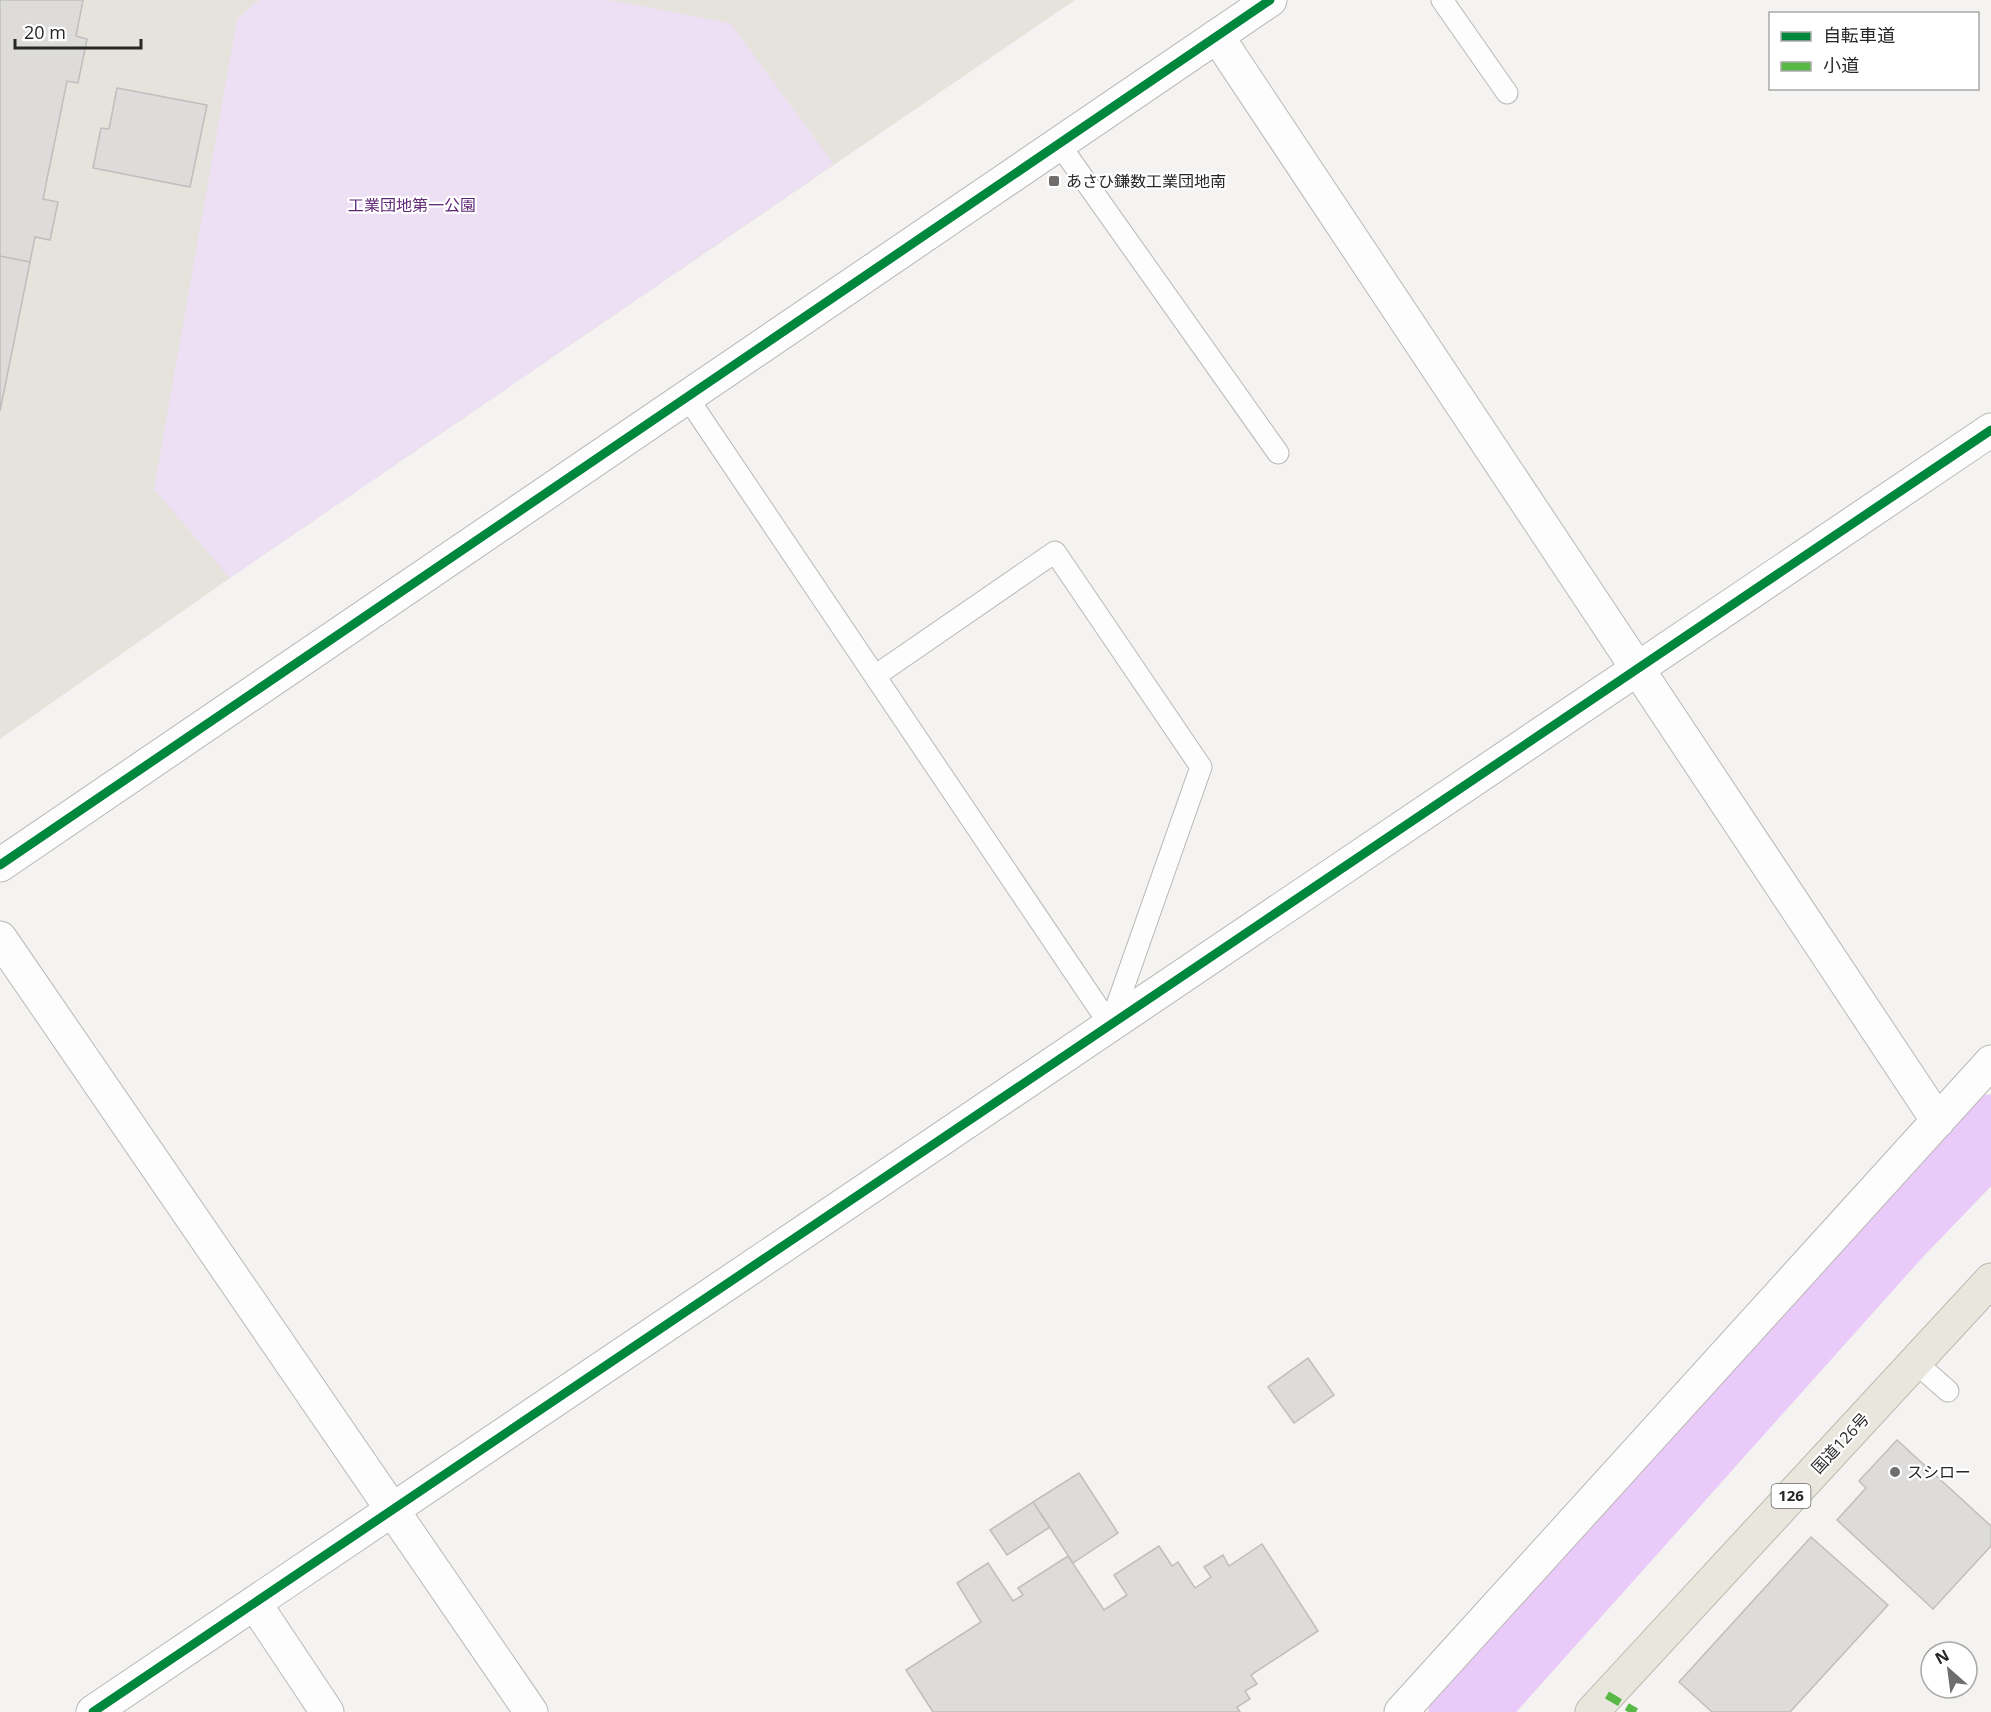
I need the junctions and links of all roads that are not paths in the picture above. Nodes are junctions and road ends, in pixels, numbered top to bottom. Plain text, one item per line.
1 (1270, 0) edge
2 (1442, 0) edge
3 (1217, 36) junction
4 (1507, 93) dead end
5 (1059, 144) junction
6 (687, 397) junction
7 (1991, 430) edge
8 (1278, 453) dead end
9 (1637, 669) junction
10 (875, 676) junction
11 (0, 865) edge
12 (0, 939) edge
13 (1110, 1025) junction
14 (1991, 1062) edge
15 (1938, 1120) junction
16 (1991, 1280) edge
17 (1915, 1362) junction
18 (1948, 1391) dead end
19 (393, 1512) junction
20 (255, 1604) junction
21 (93, 1712) edge
22 (327, 1712) edge
23 (531, 1712) edge
24 (1401, 1712) edge
25 (1592, 1712) edge

1 - 3 street
2 - 4 lane
3 - 5 street
3 - 9 street
5 - 6 street
5 - 8 lane
6 - 10 lane
6 - 11 street
7 - 9 street
9 - 13 street
9 - 15 street
10 - 13 lane
10 - 13 lane
12 - 19 street
13 - 19 street
14 - 15 street
15 - 24 street
16 - 17 highway, 国道126号 / 126
17 - 18 lane
17 - 25 highway, 国道126号 / 126
19 - 20 street
19 - 23 street
20 - 21 street
20 - 22 street

